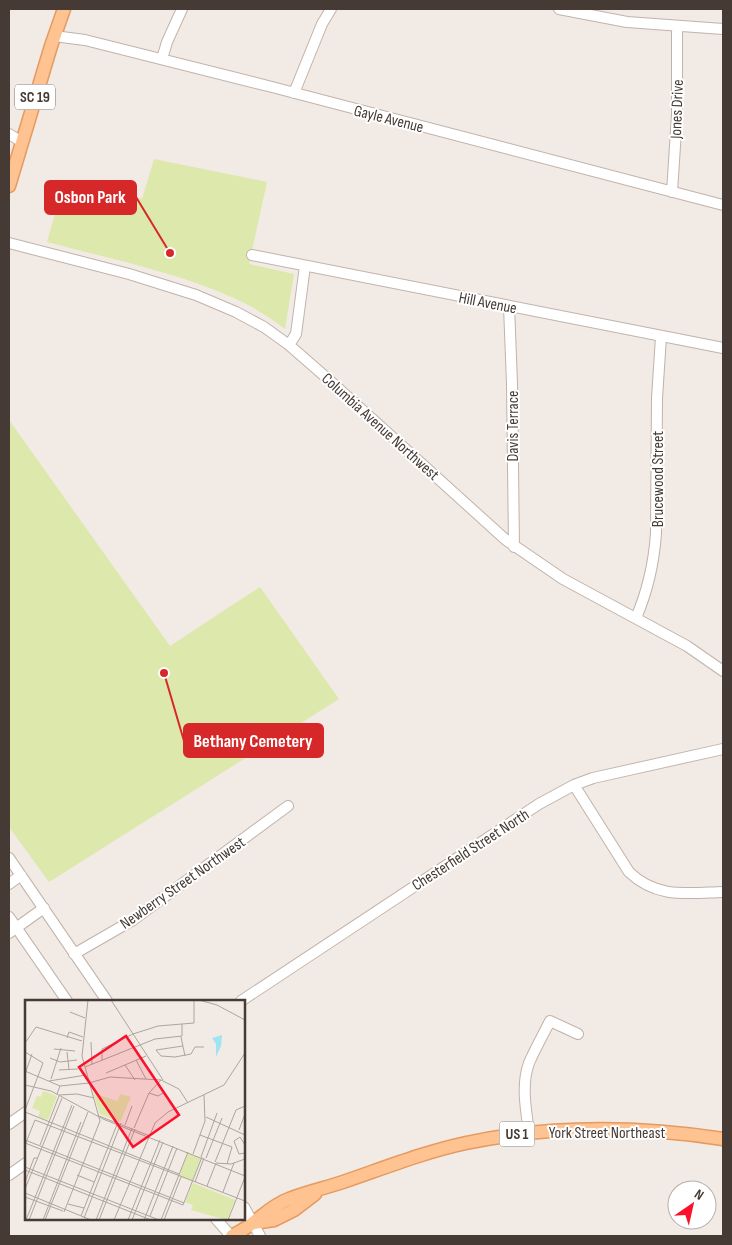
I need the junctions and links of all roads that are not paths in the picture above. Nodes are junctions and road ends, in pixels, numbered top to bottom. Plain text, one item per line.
1 (64, 9) edge
2 (182, 9) edge
3 (331, 9) edge
4 (558, 9) edge
5 (677, 26) junction
6 (723, 29) edge
7 (54, 36) junction
8 (162, 59) junction
9 (294, 93) junction
10 (9, 134) edge
11 (22, 142) junction
12 (9, 186) edge
13 (672, 192) junction
14 (723, 205) edge
15 (9, 243) edge
16 (252, 255) dead end
17 (306, 266) junction
18 (509, 306) junction
19 (661, 336) junction
20 (289, 345) junction
21 (723, 348) edge
22 (514, 547) junction
23 (636, 618) junction
24 (723, 671) edge
25 (723, 749) edge
26 (574, 785) junction
27 (288, 806) dead end
28 (9, 858) edge
29 (21, 875) junction
30 (9, 884) edge
31 (723, 892) edge
32 (44, 908) junction
33 (9, 917) edge
34 (12, 930) edge
35 (74, 954) junction
36 (65, 1000) edge
37 (106, 1000) edge
38 (243, 1000) edge
39 (578, 1034) dead end
40 (25, 1113) edge
41 (9, 1124) edge
42 (529, 1132) junction
43 (723, 1139) edge
44 (25, 1164) edge
45 (9, 1175) edge
46 (245, 1209) edge
47 (217, 1220) edge
48 (253, 1223) junction
49 (231, 1236) edge
50 (260, 1236) edge

1 - 7 main road, SC 19
2 - 8 street
3 - 9 street
4 - 5 street
5 - 6 street
5 - 13 street, Jones Drive
7 - 8 street, Gayle Avenue
7 - 11 main road, SC 19
8 - 9 street, Gayle Avenue
9 - 13 street, Gayle Avenue
10 - 11 street
11 - 12 main road, SC 19
13 - 14 street, Gayle Avenue
15 - 20 street, Columbia Avenue Northwest
16 - 17 street, Hill Avenue
17 - 18 street, Hill Avenue
17 - 20 street
18 - 19 street, Hill Avenue
18 - 22 street, Davis Terrace
19 - 21 street, Hill Avenue
19 - 23 street, Brucewood Street
20 - 22 street, Columbia Avenue Northwest
22 - 23 street, Columbia Avenue Northwest
23 - 24 street, Columbia Avenue Northwest
25 - 26 street, Chesterfield Street North
26 - 31 street
26 - 38 street, Chesterfield Street North
27 - 35 street, Newberry Street Northwest
28 - 29 street
29 - 30 street
29 - 32 street
32 - 34 street
32 - 35 street
33 - 34 street
34 - 36 street
35 - 37 street
39 - 42 street
40 - 41 street
42 - 43 main road, York Street Northeast / US 1
42 - 48 main road, York Street Northeast / US 1
44 - 45 street
46 - 48 street
47 - 49 street
48 - 49 main road, York Street Northeast / US 1
48 - 50 street

